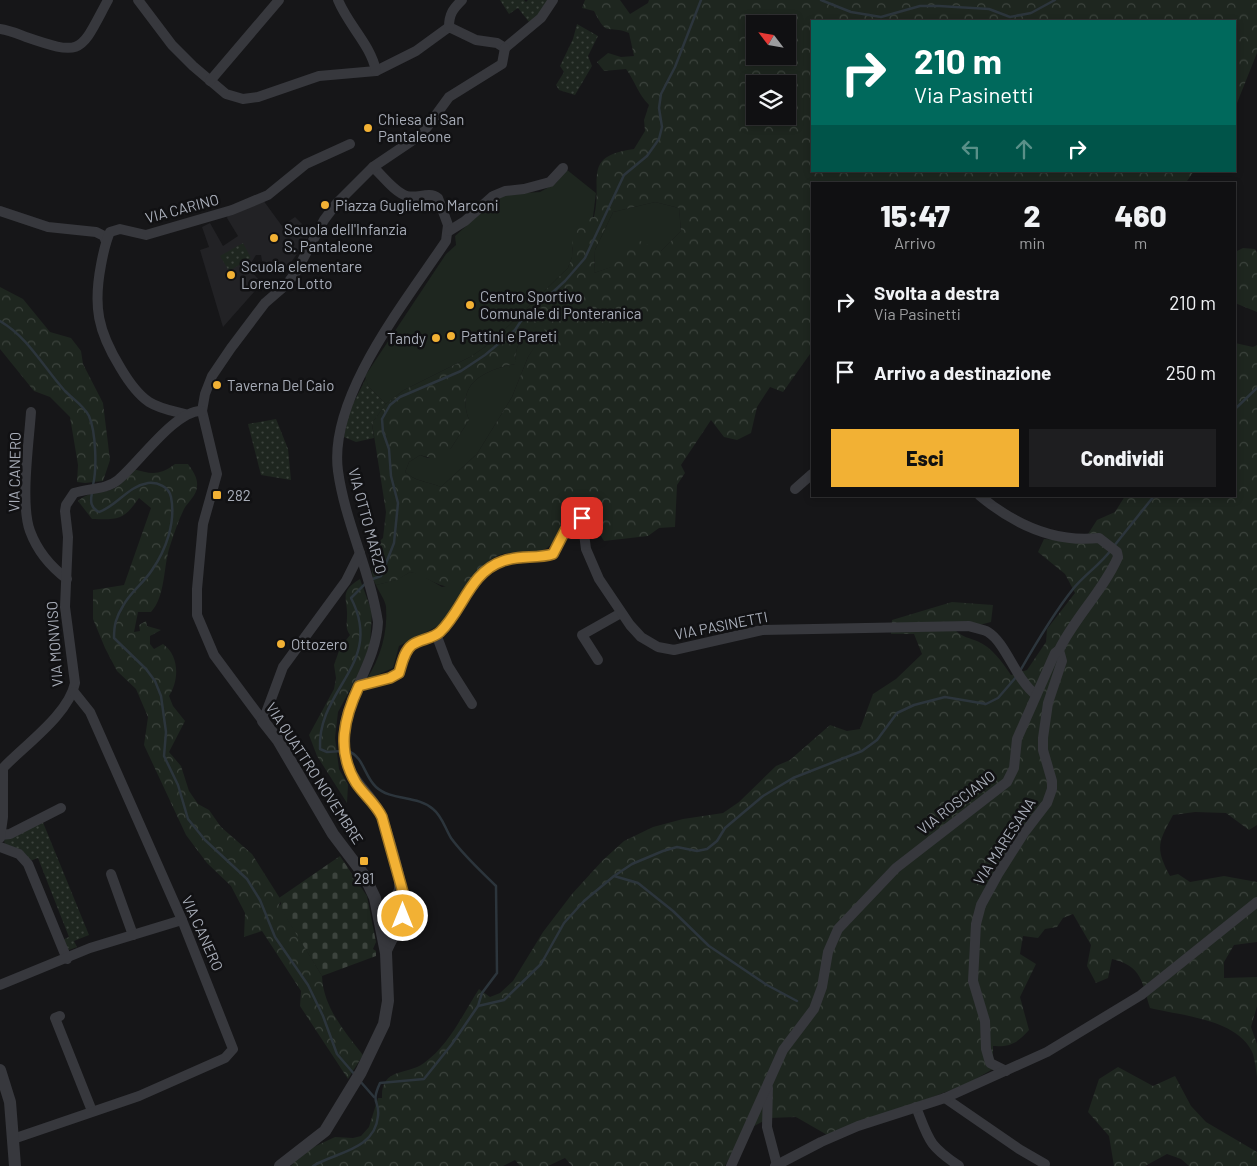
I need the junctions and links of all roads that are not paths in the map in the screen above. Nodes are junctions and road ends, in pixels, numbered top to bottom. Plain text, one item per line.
1 (108, 0) edge
2 (138, 0) edge
3 (279, 0) edge
4 (338, 0) edge
5 (462, 0) edge
6 (553, 0) edge
7 (449, 27) junction
8 (0, 29) edge
9 (505, 48) junction
10 (376, 71) junction
11 (210, 81) junction
12 (350, 144) dead end
13 (373, 167) junction
14 (563, 168) dead end
15 (0, 210) edge
16 (449, 231) junction
17 (106, 242) junction
18 (202, 411) junction
19 (31, 412) dead end
20 (181, 417) junction
21 (811, 475) edge
22 (795, 489) dead end
23 (981, 497) edge
24 (360, 553) junction
25 (366, 573) junction
26 (67, 579) junction
27 (346, 581) junction
28 (621, 613) junction
29 (436, 634) junction
30 (1059, 650) junction
31 (598, 660) dead end
32 (359, 686) junction
33 (74, 692) junction
34 (1036, 695) junction
35 (472, 704) dead end
36 (263, 721) junction
37 (61, 808) dead end
38 (0, 837) edge
39 (0, 847) edge
40 (111, 874) dead end
41 (400, 879) junction
42 (375, 898) junction
43 (395, 898) junction
44 (1257, 902) edge
45 (182, 920) junction
46 (400, 924) junction
47 (381, 926) junction
48 (133, 935) junction
49 (386, 954) junction
50 (66, 959) junction
51 (0, 985) edge
52 (60, 1016) dead end
53 (1006, 1071) junction
54 (1, 1074) edge
55 (768, 1082) junction
56 (945, 1098) junction
57 (916, 1107) junction
58 (92, 1111) junction
59 (13, 1139) junction
60 (1045, 1164) dead end
61 (15, 1166) edge
62 (280, 1166) edge
63 (731, 1166) edge
64 (776, 1166) edge
65 (959, 1166) edge

1 - 8 street
2 - 11 street
3 - 11 street
4 - 10 street
5 - 7 street
6 - 9 street
7 - 9 street
7 - 10 street
9 - 13 street, VIA QUATTRO NOVEMBRE
10 - 11 street
12 - 17 street, VIA CARINO
13 - 16 street
13 - 18 street, VIA QUATTRO NOVEMBRE
14 - 16 street
15 - 17 street
16 - 24 street, VIA OTTO MARZO
17 - 20 street
18 - 20 street
18 - 36 street, VIA QUATTRO NOVEMBRE
19 - 26 street, VIA CANERO
20 - 26 street, VIA MONVISO
21 - 22 street
23 - 30 street, VIA ROSCIANO
24 - 25 street, VIA OTTO MARZO
24 - 27 street
25 - 27 street
25 - 32 street, VIA OTTO MARZO
26 - 33 street, VIA MONVISO
27 - 36 street
28 - 29 street, VIA PASINETTI
28 - 31 street
28 - 34 street, VIA PASINETTI
29 - 32 street, VIA PASINETTI
29 - 35 street
30 - 34 street, VIA ROSCIANO
30 - 53 street, VIA MARESANA
32 - 41 street, VIA OTTO MARZO
33 - 38 street, VIA MONVISO
33 - 45 street, VIA CANERO
34 - 55 street, VIA ROSCIANO
36 - 42 street, VIA QUATTRO NOVEMBRE
37 - 38 street
39 - 50 street
40 - 48 street
41 - 43 street
41 - 46 street, VIA OTTO MARZO
42 - 43 street
42 - 47 street, VIA QUATTRO NOVEMBRE
43 - 47 street
44 - 53 street
45 - 48 street
45 - 58 street, VIA CANERO
46 - 47 street
46 - 49 street, VIA OTTO MARZO
47 - 49 street, VIA QUATTRO NOVEMBRE
48 - 50 street
49 - 62 street, VIA QUATTRO NOVEMBRE
50 - 51 street
52 - 58 street
53 - 56 street
54 - 59 street
55 - 63 street, VIA ROSCIANO
55 - 64 street
56 - 57 street
56 - 60 street
57 - 64 street
57 - 65 street
58 - 59 street, VIA CANERO
59 - 61 street

